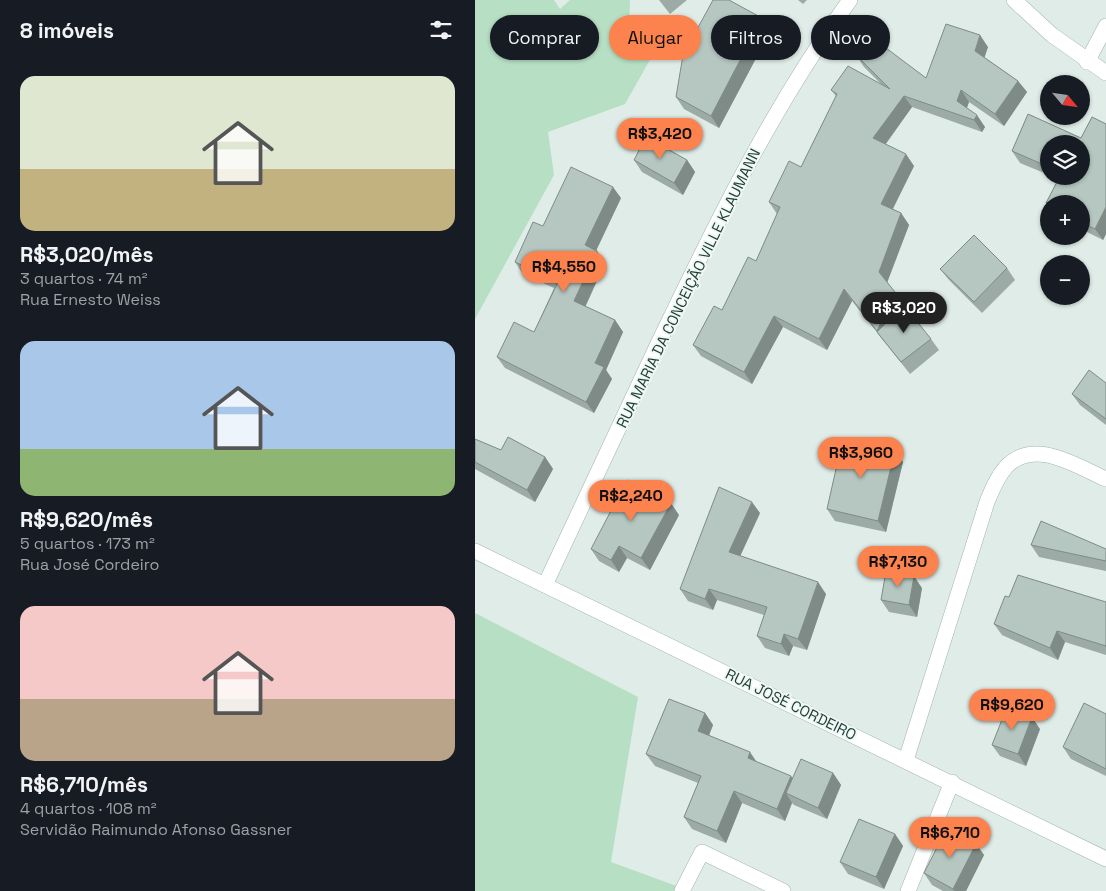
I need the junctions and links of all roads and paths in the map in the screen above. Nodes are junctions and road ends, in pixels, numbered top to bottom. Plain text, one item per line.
1 (850, 0) edge
2 (1014, 0) edge
3 (1106, 26) edge
4 (1087, 62) junction
5 (1106, 73) edge
6 (1106, 478) edge
7 (475, 551) edge
8 (545, 585) junction
9 (906, 760) junction
10 (952, 782) junction
11 (1106, 859) edge
12 (682, 891) edge
13 (783, 891) edge
14 (908, 891) edge

1 - 8 street, RUA MARIA DA CONCEIÇÃO VILLE KLAUMANN
2 - 4 street
3 - 4 street
4 - 5 street
6 - 9 street
7 - 8 street, RUA JOSÉ CORDEIRO
8 - 9 street, RUA JOSÉ CORDEIRO
9 - 10 street, RUA JOSÉ CORDEIRO
10 - 11 street, RUA JOSÉ CORDEIRO
10 - 14 street
12 - 13 street

